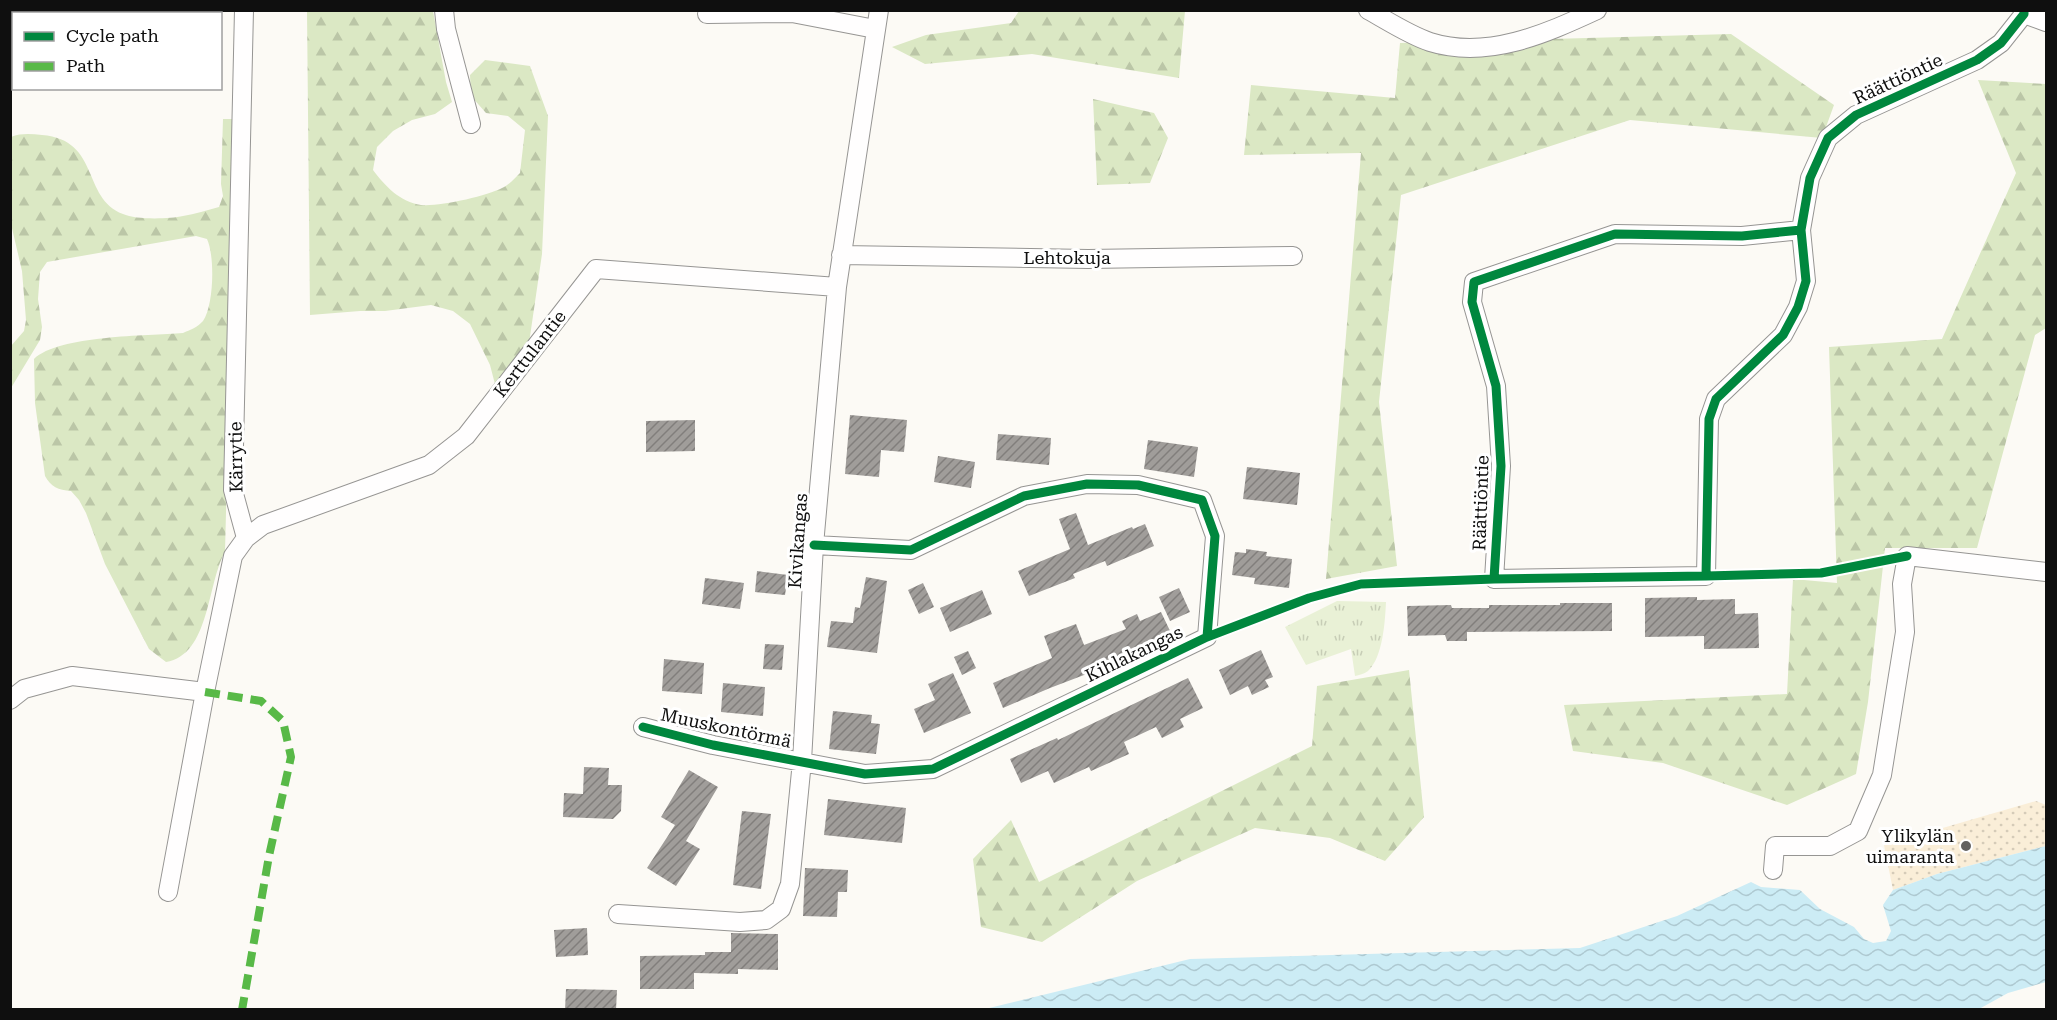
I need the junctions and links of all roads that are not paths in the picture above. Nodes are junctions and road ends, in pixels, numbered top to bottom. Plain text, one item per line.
1 (244, 10) edge
2 (444, 10) edge
3 (879, 10) edge
4 (1368, 10) edge
5 (1597, 10) edge
6 (2024, 12) edge
7 (707, 14) dead end
8 (2046, 22) edge
9 (875, 29) junction
10 (471, 124) dead end
11 (1801, 230) junction
12 (841, 255) junction
13 (1293, 256) dead end
14 (837, 287) junction
15 (246, 538) junction
16 (814, 545) junction
17 (2046, 572) edge
18 (206, 692) junction
19 (10, 700) edge
20 (643, 728) dead end
21 (802, 761) junction
22 (1773, 870) dead end
23 (168, 892) dead end
24 (618, 914) dead end

1 - 15 street, Kärrytie
2 - 10 street
3 - 9 street, Kivikangas
4 - 5 street
6 - 8 street
6 - 11 street, Räättiöntie
7 - 9 street
9 - 12 street, Kivikangas
11 - 11 street, Räättiöntie
12 - 13 street, Lehtokuja
12 - 14 street, Kivikangas
14 - 15 street, Kerttulantie
14 - 16 street, Kivikangas
15 - 18 street
16 - 21 street, Kivikangas
16 - 21 street, Kihlakangas
17 - 22 street
18 - 19 street
18 - 23 street
20 - 21 street, Muuskontörmä
21 - 24 street, Kivikangas

